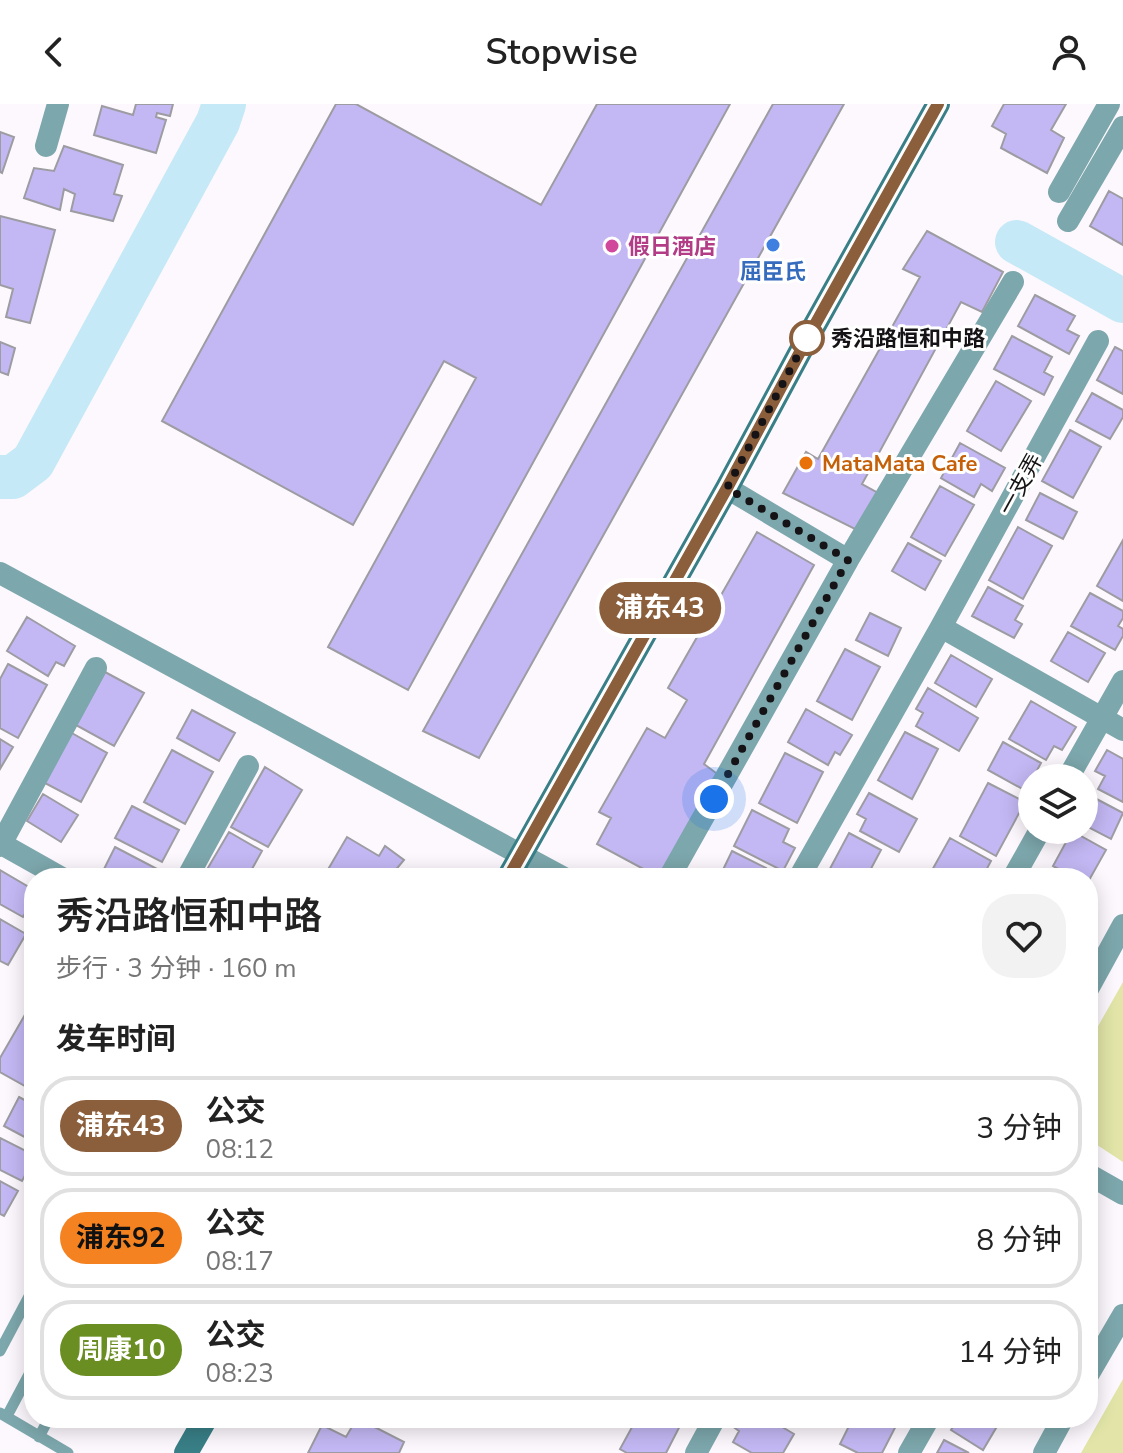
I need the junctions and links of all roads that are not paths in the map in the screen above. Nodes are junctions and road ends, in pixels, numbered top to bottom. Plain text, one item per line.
1 (58, 104) edge
2 (938, 104) edge
3 (1109, 104) edge
4 (1123, 127) edge
5 (46, 146) dead end
6 (1059, 192) dead end
7 (1068, 221) dead end
8 (1013, 282) dead end
9 (1098, 341) dead end
10 (727, 488) junction
11 (848, 560) junction
12 (0, 573) edge
13 (941, 627) junction
14 (96, 668) dead end
15 (1123, 681) edge
16 (1100, 719) junction
17 (1123, 730) edge
18 (1076, 764) edge
19 (248, 766) dead end
20 (1032, 844) edge
21 (0, 845) edge
22 (521, 855) junction
23 (43, 868) edge
24 (192, 868) edge
25 (514, 868) edge
26 (545, 868) edge
27 (675, 868) edge
28 (805, 868) edge
29 (1019, 868) edge
30 (1123, 925) edge
31 (1098, 971) edge
32 (1098, 1180) edge
33 (1123, 1194) edge
34 (24, 1306) edge
35 (1123, 1315) edge
36 (0, 1351) edge
37 (1098, 1358) edge
38 (24, 1381) edge
39 (3, 1414) edge
40 (24, 1427) edge
41 (25, 1428) edge
42 (44, 1428) edge
43 (200, 1428) edge
44 (710, 1428) edge
45 (923, 1428) edge
46 (1056, 1428) edge
47 (39, 1437) junction
48 (68, 1453) edge
49 (186, 1453) edge
50 (696, 1453) edge
51 (909, 1453) edge
52 (1044, 1453) edge

1 - 5 street
2 - 10 main road
3 - 6 street
4 - 7 street
8 - 11 street
9 - 13 street, 一支弄
10 - 11 street
10 - 22 main road
11 - 27 street
12 - 22 street
13 - 16 street
13 - 28 street, 一支弄
14 - 21 street
15 - 16 street
16 - 17 street
16 - 18 street
19 - 24 street
20 - 29 street
21 - 23 street
22 - 25 main road
22 - 26 street
30 - 31 street
32 - 33 street
34 - 36 lane
35 - 37 street
38 - 39 lane
39 - 40 lane
41 - 47 lane
42 - 47 lane
43 - 49 main road
44 - 50 street
45 - 51 street
46 - 52 street
47 - 48 lane

